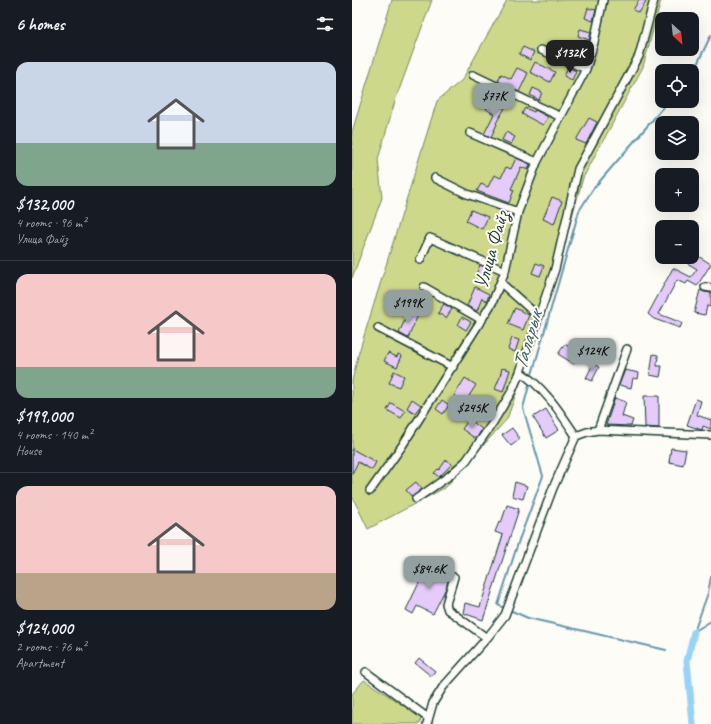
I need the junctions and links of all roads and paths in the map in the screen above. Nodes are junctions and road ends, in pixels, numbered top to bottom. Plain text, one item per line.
1 (603, 0) edge
2 (654, 0) edge
3 (541, 50) dead end
4 (586, 69) junction
5 (473, 75) dead end
6 (561, 117) junction
7 (470, 133) dead end
8 (536, 162) junction
9 (435, 178) dead end
10 (518, 212) junction
11 (420, 260) dead end
12 (505, 271) junction
13 (501, 283) junction
14 (424, 287) dead end
15 (538, 316) junction
16 (482, 320) junction
17 (378, 328) dead end
18 (627, 349) dead end
19 (453, 367) junction
20 (520, 372) junction
21 (598, 430) junction
22 (711, 435) edge
23 (576, 436) junction
24 (370, 491) dead end
25 (416, 499) dead end
26 (454, 577) dead end
27 (487, 638) junction
28 (366, 672) dead end
29 (428, 721) edge

1 - 4 street, Улица Файз
2 - 15 street
3 - 4 street
4 - 6 street, Улица Файз
5 - 6 street
6 - 8 street, Улица Файз
7 - 8 street
8 - 10 street, Улица Файз
9 - 10 street
10 - 12 street, Улица Файз
11 - 12 street
12 - 13 street, Улица Файз
13 - 15 street
13 - 16 street, Улица Файз
14 - 16 street
15 - 20 street
16 - 19 street, Улица Файз
17 - 19 street
18 - 21 street
19 - 24 street, Улица Файз
20 - 23 street
20 - 25 street
21 - 22 street
21 - 23 street
23 - 27 street
26 - 27 street
27 - 29 street
28 - 29 street

